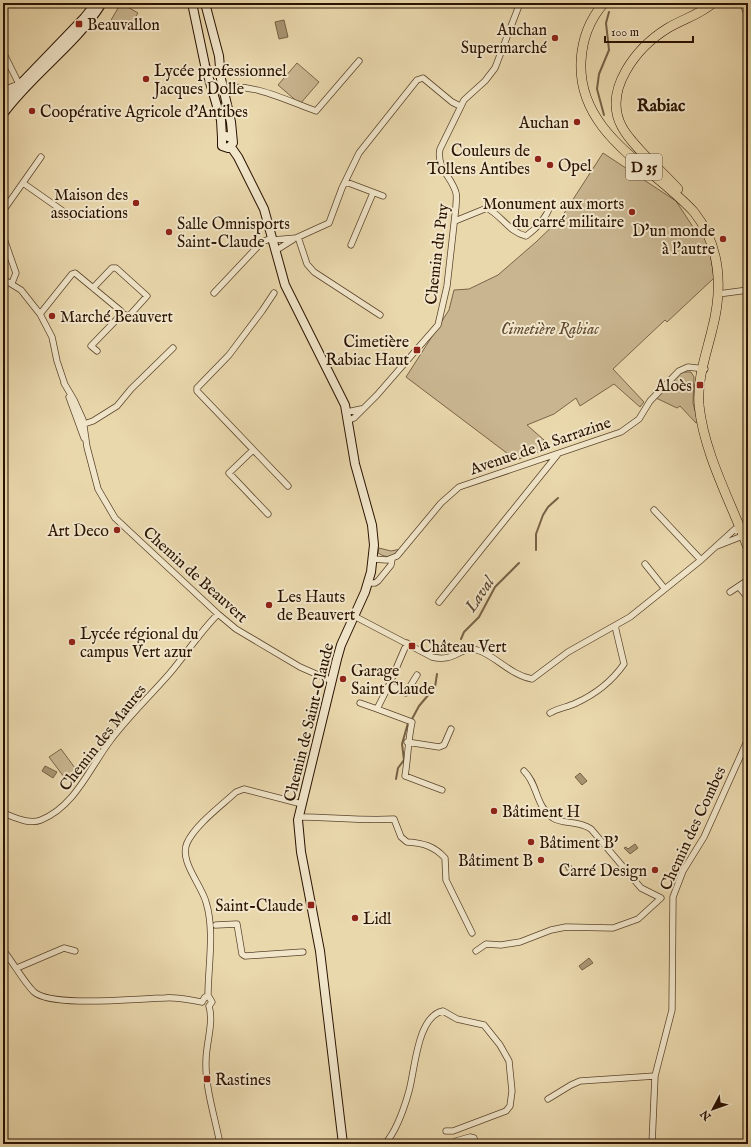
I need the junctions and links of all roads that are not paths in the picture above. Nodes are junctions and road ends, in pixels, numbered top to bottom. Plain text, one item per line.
1 (96, 3) edge
2 (102, 3) edge
3 (192, 3) edge
4 (205, 3) edge
5 (520, 3) edge
6 (604, 3) edge
7 (713, 3) edge
8 (742, 3) edge
9 (748, 15) edge
10 (3, 52) edge
11 (359, 61) dead end
12 (748, 73) edge
13 (748, 77) edge
14 (19, 84) junction
15 (223, 89) junction
16 (3, 90) edge
17 (3, 102) edge
18 (460, 106) junction
19 (3, 114) edge
20 (222, 138) junction
21 (231, 138) junction
22 (636, 144) junction
23 (231, 147) junction
24 (630, 155) junction
25 (41, 157) dead end
26 (346, 182) junction
27 (23, 183) junction
28 (373, 193) junction
29 (384, 196) dead end
30 (550, 206) dead end
31 (3, 211) edge
32 (70, 216) dead end
33 (455, 221) junction
34 (3, 236) edge
35 (297, 237) junction
36 (272, 239) junction
37 (351, 245) dead end
38 (275, 251) junction
39 (3, 279) edge
40 (12, 283) junction
41 (94, 288) junction
42 (748, 290) edge
43 (214, 292) dead end
44 (274, 293) dead end
45 (720, 294) junction
46 (120, 313) junction
47 (40, 314) junction
48 (380, 315) dead end
49 (173, 348) dead end
50 (97, 351) dead end
51 (704, 369) junction
52 (64, 383) junction
53 (348, 416) junction
54 (84, 424) junction
55 (87, 447) junction
56 (253, 450) junction
57 (559, 453) junction
58 (288, 486) dead end
59 (654, 510) dead end
60 (268, 514) dead end
61 (742, 531) junction
62 (748, 548) edge
63 (373, 559) junction
64 (392, 559) junction
65 (701, 560) junction
66 (645, 564) dead end
67 (748, 580) edge
68 (368, 582) junction
69 (739, 587) junction
70 (666, 589) junction
71 (730, 592) dead end
72 (748, 598) edge
73 (439, 602) dead end
74 (218, 614) junction
75 (354, 616) junction
76 (615, 626) junction
77 (407, 643) junction
78 (417, 675) dead end
79 (332, 681) junction
80 (389, 685) junction
81 (360, 703) dead end
82 (378, 709) junction
83 (550, 713) dead end
84 (451, 729) dead end
85 (748, 739) edge
86 (408, 742) junction
87 (524, 771) dead end
88 (442, 790) dead end
89 (302, 804) junction
90 (3, 813) edge
91 (299, 817) junction
92 (216, 925) dead end
93 (472, 933) dead end
94 (3, 950) edge
95 (75, 951) dead end
96 (476, 951) dead end
97 (303, 952) dead end
98 (18, 968) junction
99 (208, 996) junction
100 (202, 1002) junction
101 (209, 1006) junction
102 (655, 1076) junction
103 (548, 1099) dead end
104 (446, 1131) dead end
105 (456, 1141) dead end
106 (475, 1142) dead end
107 (220, 1144) edge
108 (343, 1144) edge
109 (385, 1144) edge
110 (652, 1144) edge

1 - 14 street
2 - 19 street
3 - 20 street
4 - 15 street
5 - 18 street, Chemin du Puy
6 - 24 main road, D 35
7 - 22 main road, D 35
8 - 9 street
10 - 14 street
11 - 15 street
12 - 13 street
14 - 16 street
14 - 17 street
15 - 21 street
18 - 26 street
18 - 33 street, Chemin du Puy
20 - 21 street
20 - 23 street
21 - 23 street
22 - 24 main road
22 - 45 main road, D 35
23 - 36 street, Chemin de Saint-Claude
24 - 45 main road, D 35
25 - 27 street
26 - 28 street
26 - 35 street
27 - 31 street
27 - 32 street
28 - 29 street
28 - 37 street
30 - 33 street
33 - 53 street, Chemin du Puy
34 - 40 street
35 - 36 street
35 - 38 street
35 - 48 street
36 - 38 street, Chemin de Saint-Claude
36 - 43 street
38 - 53 street, Chemin de Saint-Claude
39 - 40 street, Chemin de Beauvert
40 - 47 street, Chemin de Beauvert
41 - 46 street
41 - 46 street
41 - 47 street
42 - 45 street
44 - 56 street
45 - 51 main road, D 35
46 - 50 street
47 - 52 street, Chemin de Beauvert
49 - 54 street
51 - 57 street, Avenue de la Sarrazine
51 - 61 main road, D 35
52 - 54 street, Chemin de Beauvert
52 - 55 street, Chemin de Beauvert
53 - 63 street, Chemin de Saint-Claude
54 - 55 street, Chemin de Beauvert
55 - 74 street, Chemin de Beauvert
56 - 58 street
56 - 60 street
57 - 64 street, Avenue de la Sarrazine
57 - 73 street
59 - 65 street
61 - 62 main road, D 35
61 - 65 street
63 - 64 street
63 - 68 street, Chemin de Saint-Claude
64 - 68 street, Avenue de la Sarrazine
65 - 70 street
66 - 70 street
67 - 69 street
68 - 75 street, Chemin de Saint-Claude
69 - 71 street
69 - 72 street
70 - 76 street
74 - 79 street, Chemin de Beauvert
74 - 90 street, Chemin des Maures
75 - 77 street
75 - 79 street, Chemin de Saint-Claude
76 - 77 street
76 - 83 street
77 - 80 street
78 - 80 street
79 - 89 street, Chemin de Saint-Claude
80 - 82 street
81 - 82 street
82 - 86 street
84 - 86 street
85 - 102 street, Chemin des Combes
86 - 88 street
87 - 96 street
89 - 91 street, Chemin de Saint-Claude
89 - 99 street
91 - 93 street
91 - 108 street, Chemin de Saint-Claude
92 - 97 street
94 - 98 street
95 - 98 street
98 - 100 street
99 - 100 street
99 - 101 street
100 - 101 street
101 - 107 street
102 - 103 street
102 - 110 street, Chemin des Combes
104 - 109 street
105 - 106 street

